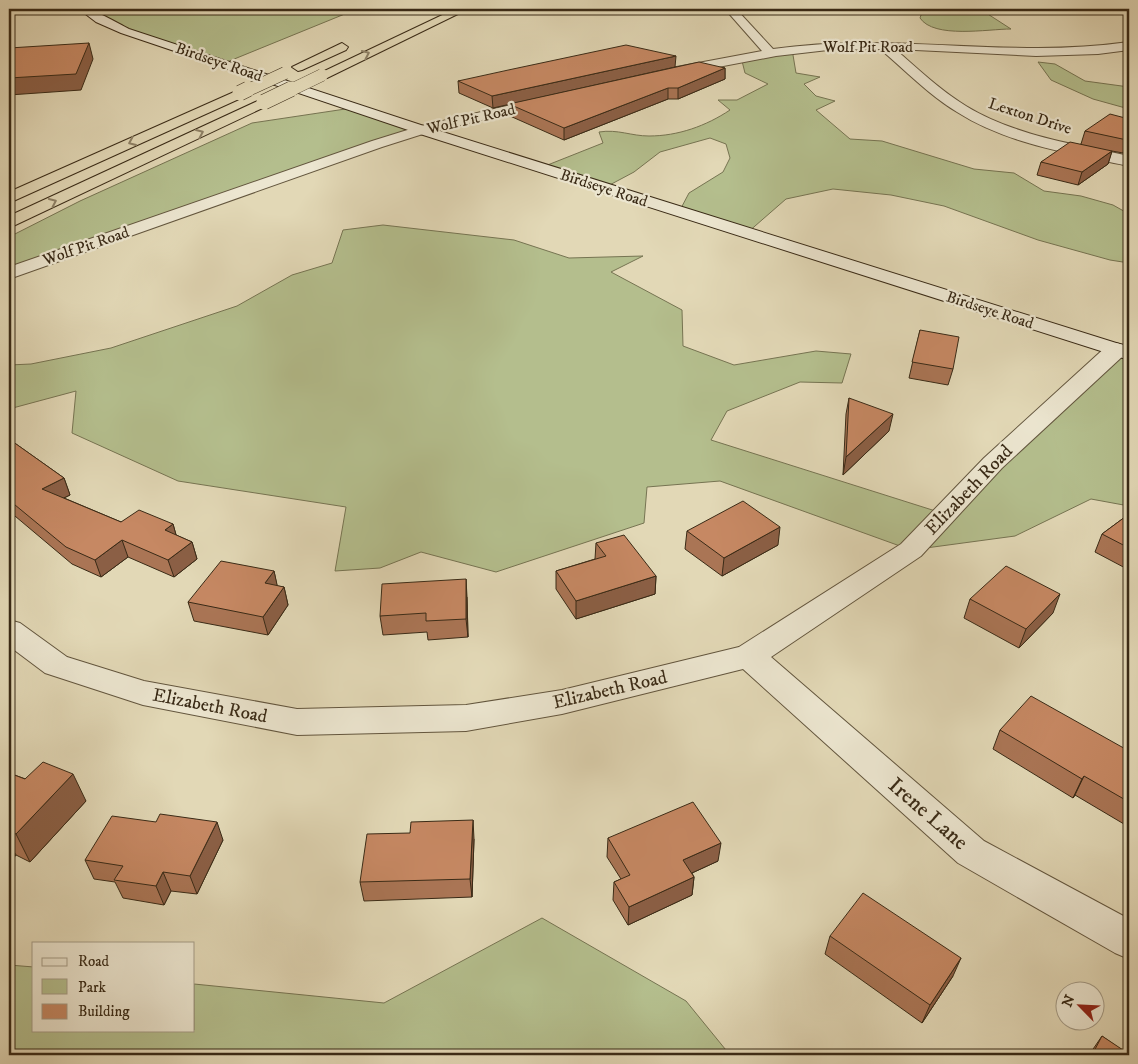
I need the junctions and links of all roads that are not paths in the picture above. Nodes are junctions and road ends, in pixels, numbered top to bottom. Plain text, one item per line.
1 (84, 9) edge
2 (463, 9) edge
3 (730, 9) edge
4 (350, 44) dead end
5 (883, 45) junction
6 (1129, 46) edge
7 (769, 52) junction
8 (657, 75) edge
9 (560, 98) edge
10 (422, 130) junction
11 (1129, 161) edge
12 (9, 198) edge
13 (9, 223) edge
14 (9, 273) edge
15 (1123, 352) edge
16 (9, 631) edge
17 (749, 656) junction
18 (1129, 940) edge

1 - 10 street, Birdseye Road
13 -> 2 highway, bridge
3 - 7 street
4 -> 12 highway, bridge
5 - 6 street, Wolf Pit Road
5 - 7 street, Wolf Pit Road
5 - 11 street, Lexton Drive
7 - 8 street, Wolf Pit Road
9 - 10 street, Wolf Pit Road
10 - 14 street, Wolf Pit Road
10 - 15 street, Birdseye Road
15 - 17 street, Elizabeth Road
16 - 17 street, Elizabeth Road
17 - 18 street, Irene Lane

